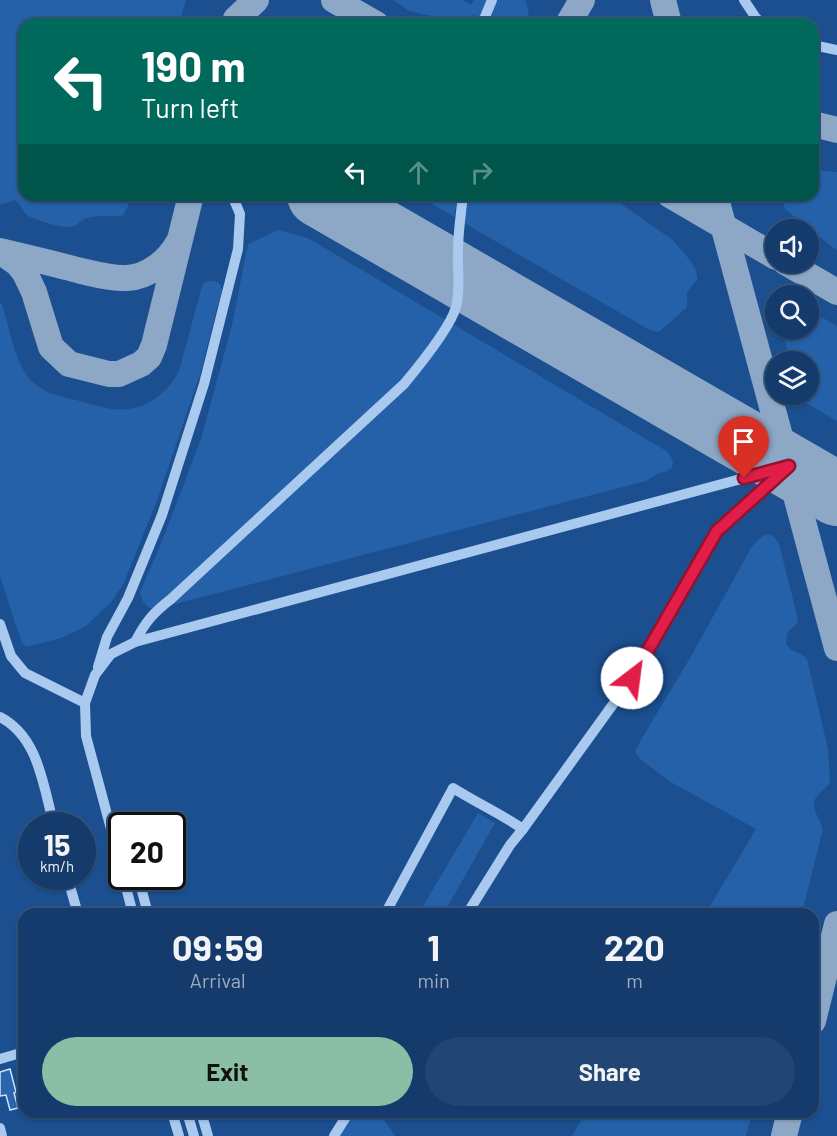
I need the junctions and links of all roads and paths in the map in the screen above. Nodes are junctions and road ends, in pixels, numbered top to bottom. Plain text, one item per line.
1 (492, 0) edge
2 (744, 0) edge
3 (484, 18) edge
4 (756, 18) edge
5 (819, 46) edge
6 (837, 51) edge
7 (235, 201) edge
8 (462, 201) edge
9 (0, 624) edge
10 (135, 642) junction
11 (95, 675) junction
12 (85, 703) junction
13 (0, 717) edge
14 (50, 812) edge
15 (108, 818) edge
16 (523, 829) junction
17 (71, 890) edge
18 (127, 890) edge
19 (142, 890) edge
20 (76, 908) edge
21 (131, 908) edge
22 (146, 908) edge
23 (388, 908) edge
24 (470, 908) edge
25 (18, 1054) edge
26 (0, 1059) edge
27 (174, 1118) edge
28 (189, 1118) edge
29 (203, 1118) edge
30 (345, 1118) edge
31 (0, 1128) edge
32 (2, 1136) edge
33 (179, 1136) edge
34 (194, 1136) edge
35 (208, 1136) edge
36 (334, 1136) edge

1 - 3 lane
2 - 4 lane
5 - 6 lane
7 - 11 lane
8 - 10 lane
9 - 12 lane
10 - 11 lane
10 - 16 lane
11 - 12 lane
12 - 15 lane
13 - 14 lane
16 - 23 lane
16 - 24 lane
17 - 20 lane
18 - 21 lane
19 - 22 lane
25 - 26 lane
27 - 33 lane
28 - 34 lane
29 - 35 lane
30 - 36 lane
31 - 32 lane

